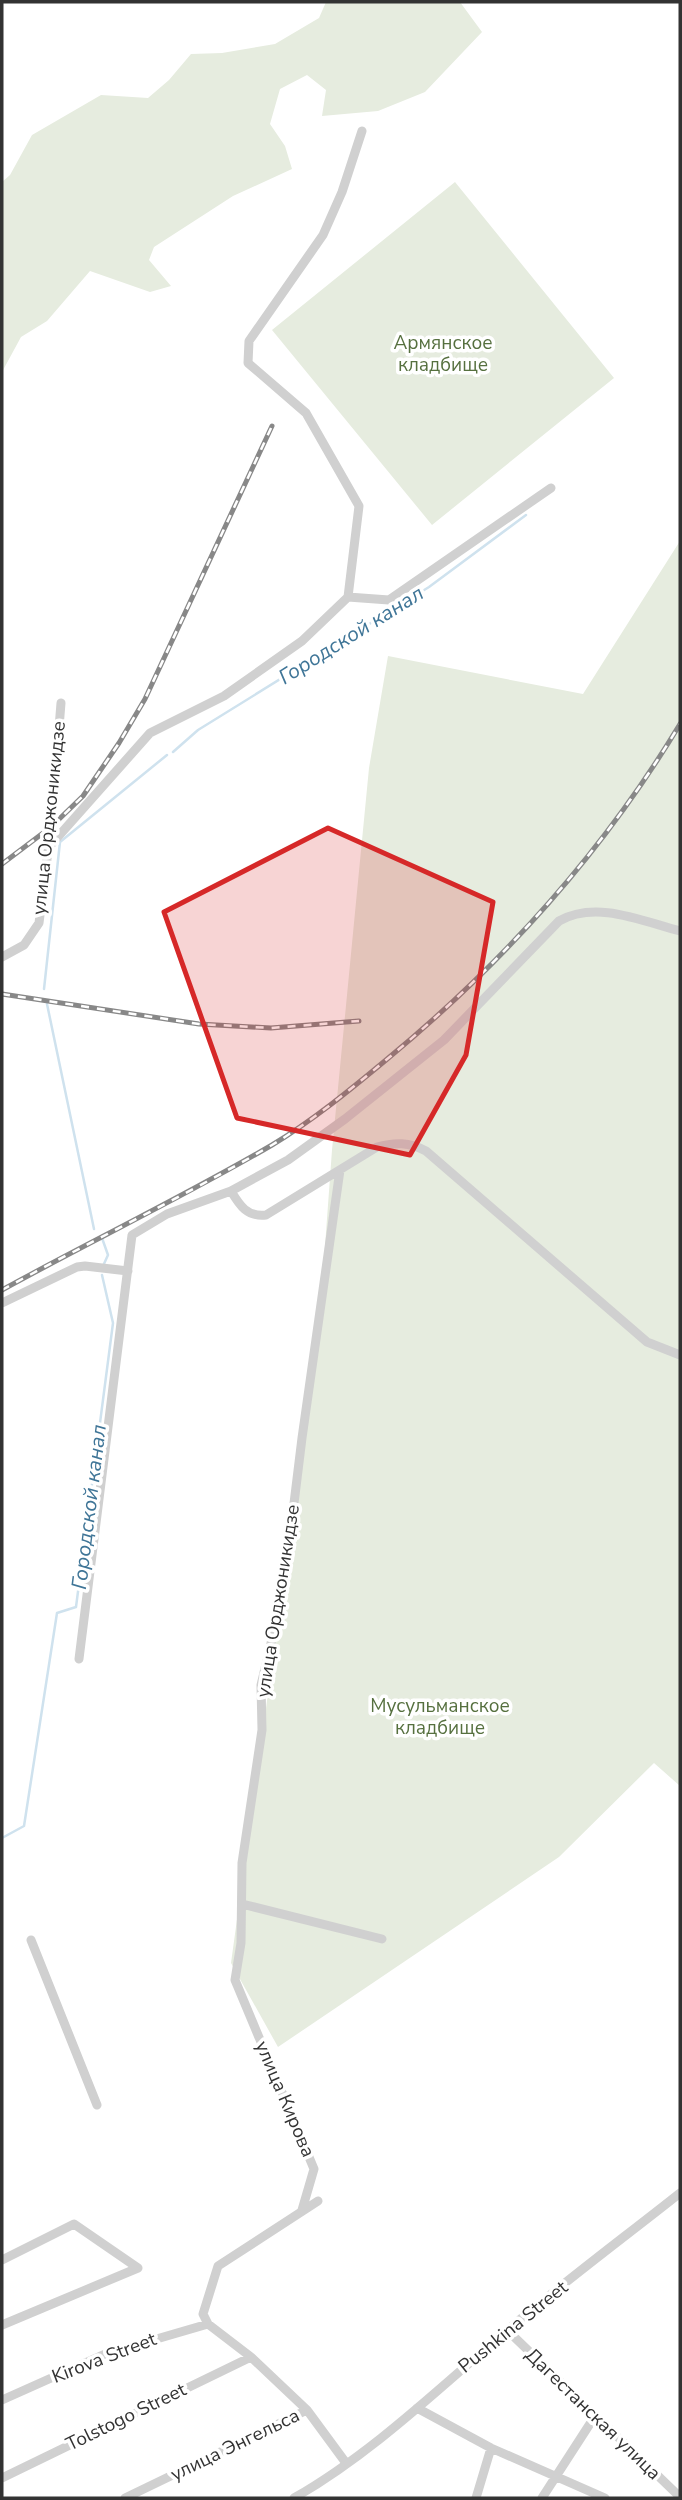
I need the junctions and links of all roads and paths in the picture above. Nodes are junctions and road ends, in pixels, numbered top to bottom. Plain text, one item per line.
1 (362, 131) dead end
2 (551, 488) dead end
3 (348, 597) junction
4 (61, 703) dead end
5 (48, 848) junction
6 (680, 931) edge
7 (2, 957) edge
8 (340, 1170) junction
9 (231, 1191) junction
10 (128, 1271) junction
11 (2, 1303) edge
12 (680, 1355) edge
13 (79, 1659) dead end
14 (242, 1904) junction
15 (382, 1939) dead end
16 (31, 1940) dead end
17 (238, 1990) joint
18 (97, 2105) dead end
19 (680, 2193) edge
20 (318, 2201) dead end
21 (302, 2210) junction
22 (2, 2260) edge
23 (208, 2324) junction
24 (2, 2325) edge
25 (507, 2330) junction
26 (251, 2357) junction
27 (2, 2400) edge
28 (416, 2408) junction
29 (307, 2410) junction
30 (595, 2416) junction
31 (491, 2448) junction
32 (346, 2463) junction
33 (555, 2477) junction
34 (2, 2478) edge
35 (305, 2495) edge
36 (680, 2497) edge
37 (125, 2498) edge
38 (294, 2498) edge
39 (476, 2498) edge
40 (542, 2498) edge
41 (605, 2498) edge

1 - 3 street
2 - 3 street
3 - 5 street
4 - 5 street, улица Орджоникидзе
5 - 7 street, улица Орджоникидзе
6 - 9 street
8 - 9 street
8 - 12 street
8 - 14 street, улица Орджоникидзе
9 - 10 street
10 - 11 street
10 - 13 street
14 - 15 street
14 - 17 street, улица Орджоникидзе
16 - 18 street
17 - 21 street, улица Кирова
19 - 25 street, Pushkina Street
20 - 21 street
21 - 23 street
22 - 24 street
23 - 26 street
23 - 27 street, Kirova Street
25 - 28 street, Pushkina Street
25 - 30 street, Дагестанская улица
26 - 29 street
26 - 34 street, Tolstogo Street
28 - 31 street
28 - 32 street, Pushkina Street
29 - 32 street
29 - 37 street, улица Энгельса
30 - 33 street
30 - 36 street, Дагестанская улица
31 - 33 street
31 - 39 street
32 - 35 street, Pushkina Street
33 - 40 street
33 - 41 street
35 - 38 street, Pushkina Street

